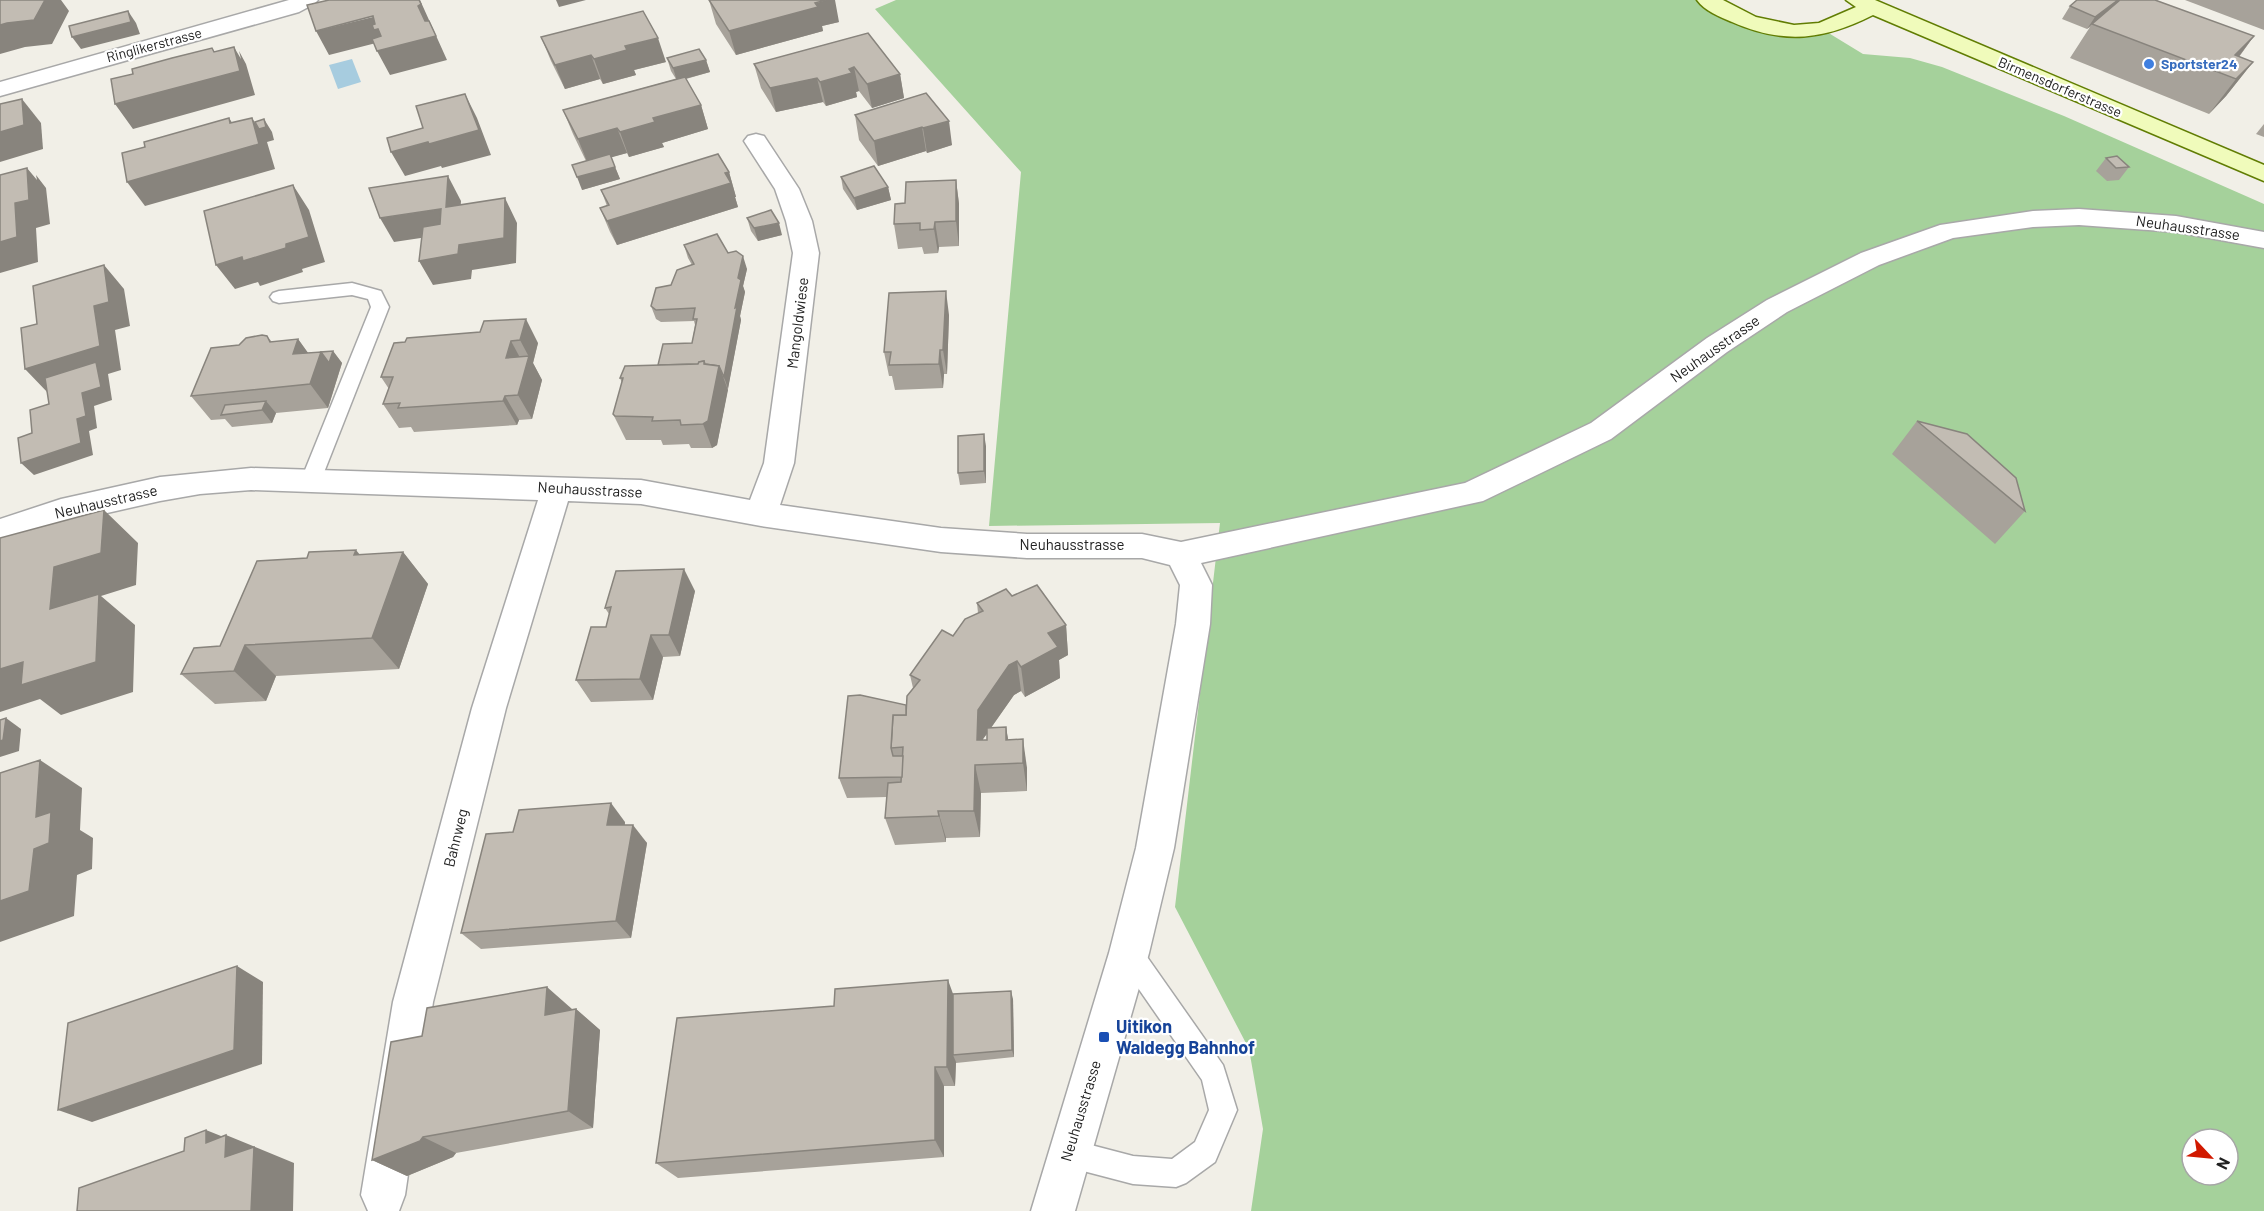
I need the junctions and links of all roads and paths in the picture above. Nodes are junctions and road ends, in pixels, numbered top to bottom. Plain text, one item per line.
1 (306, 0) edge
2 (1708, 0) edge
3 (1864, 4) edge
4 (0, 89) edge
5 (756, 141) dead end
6 (2264, 174) edge
7 (2264, 240) edge
8 (279, 297) dead end
9 (311, 480) junction
10 (557, 488) junction
11 (761, 514) junction
12 (0, 531) edge
13 (1181, 555) junction
14 (1129, 953) junction
15 (1068, 1153) junction
16 (383, 1194) dead end
17 (1053, 1211) edge

1 - 4 street, Ringlikerstrasse
2 - 3 main road
3 - 6 main road, Birmensdorferstrasse
5 - 11 street, Mangoldwiese
7 - 13 street, Neuhausstrasse
8 - 9 lane
9 - 10 street, Neuhausstrasse
9 - 12 street, Neuhausstrasse
10 - 11 street, Neuhausstrasse
10 - 16 street, Bahnweg
11 - 13 street, Neuhausstrasse
13 - 14 street, Neuhausstrasse
14 - 15 street, Neuhausstrasse
14 - 15 lane
15 - 17 street, Neuhausstrasse

